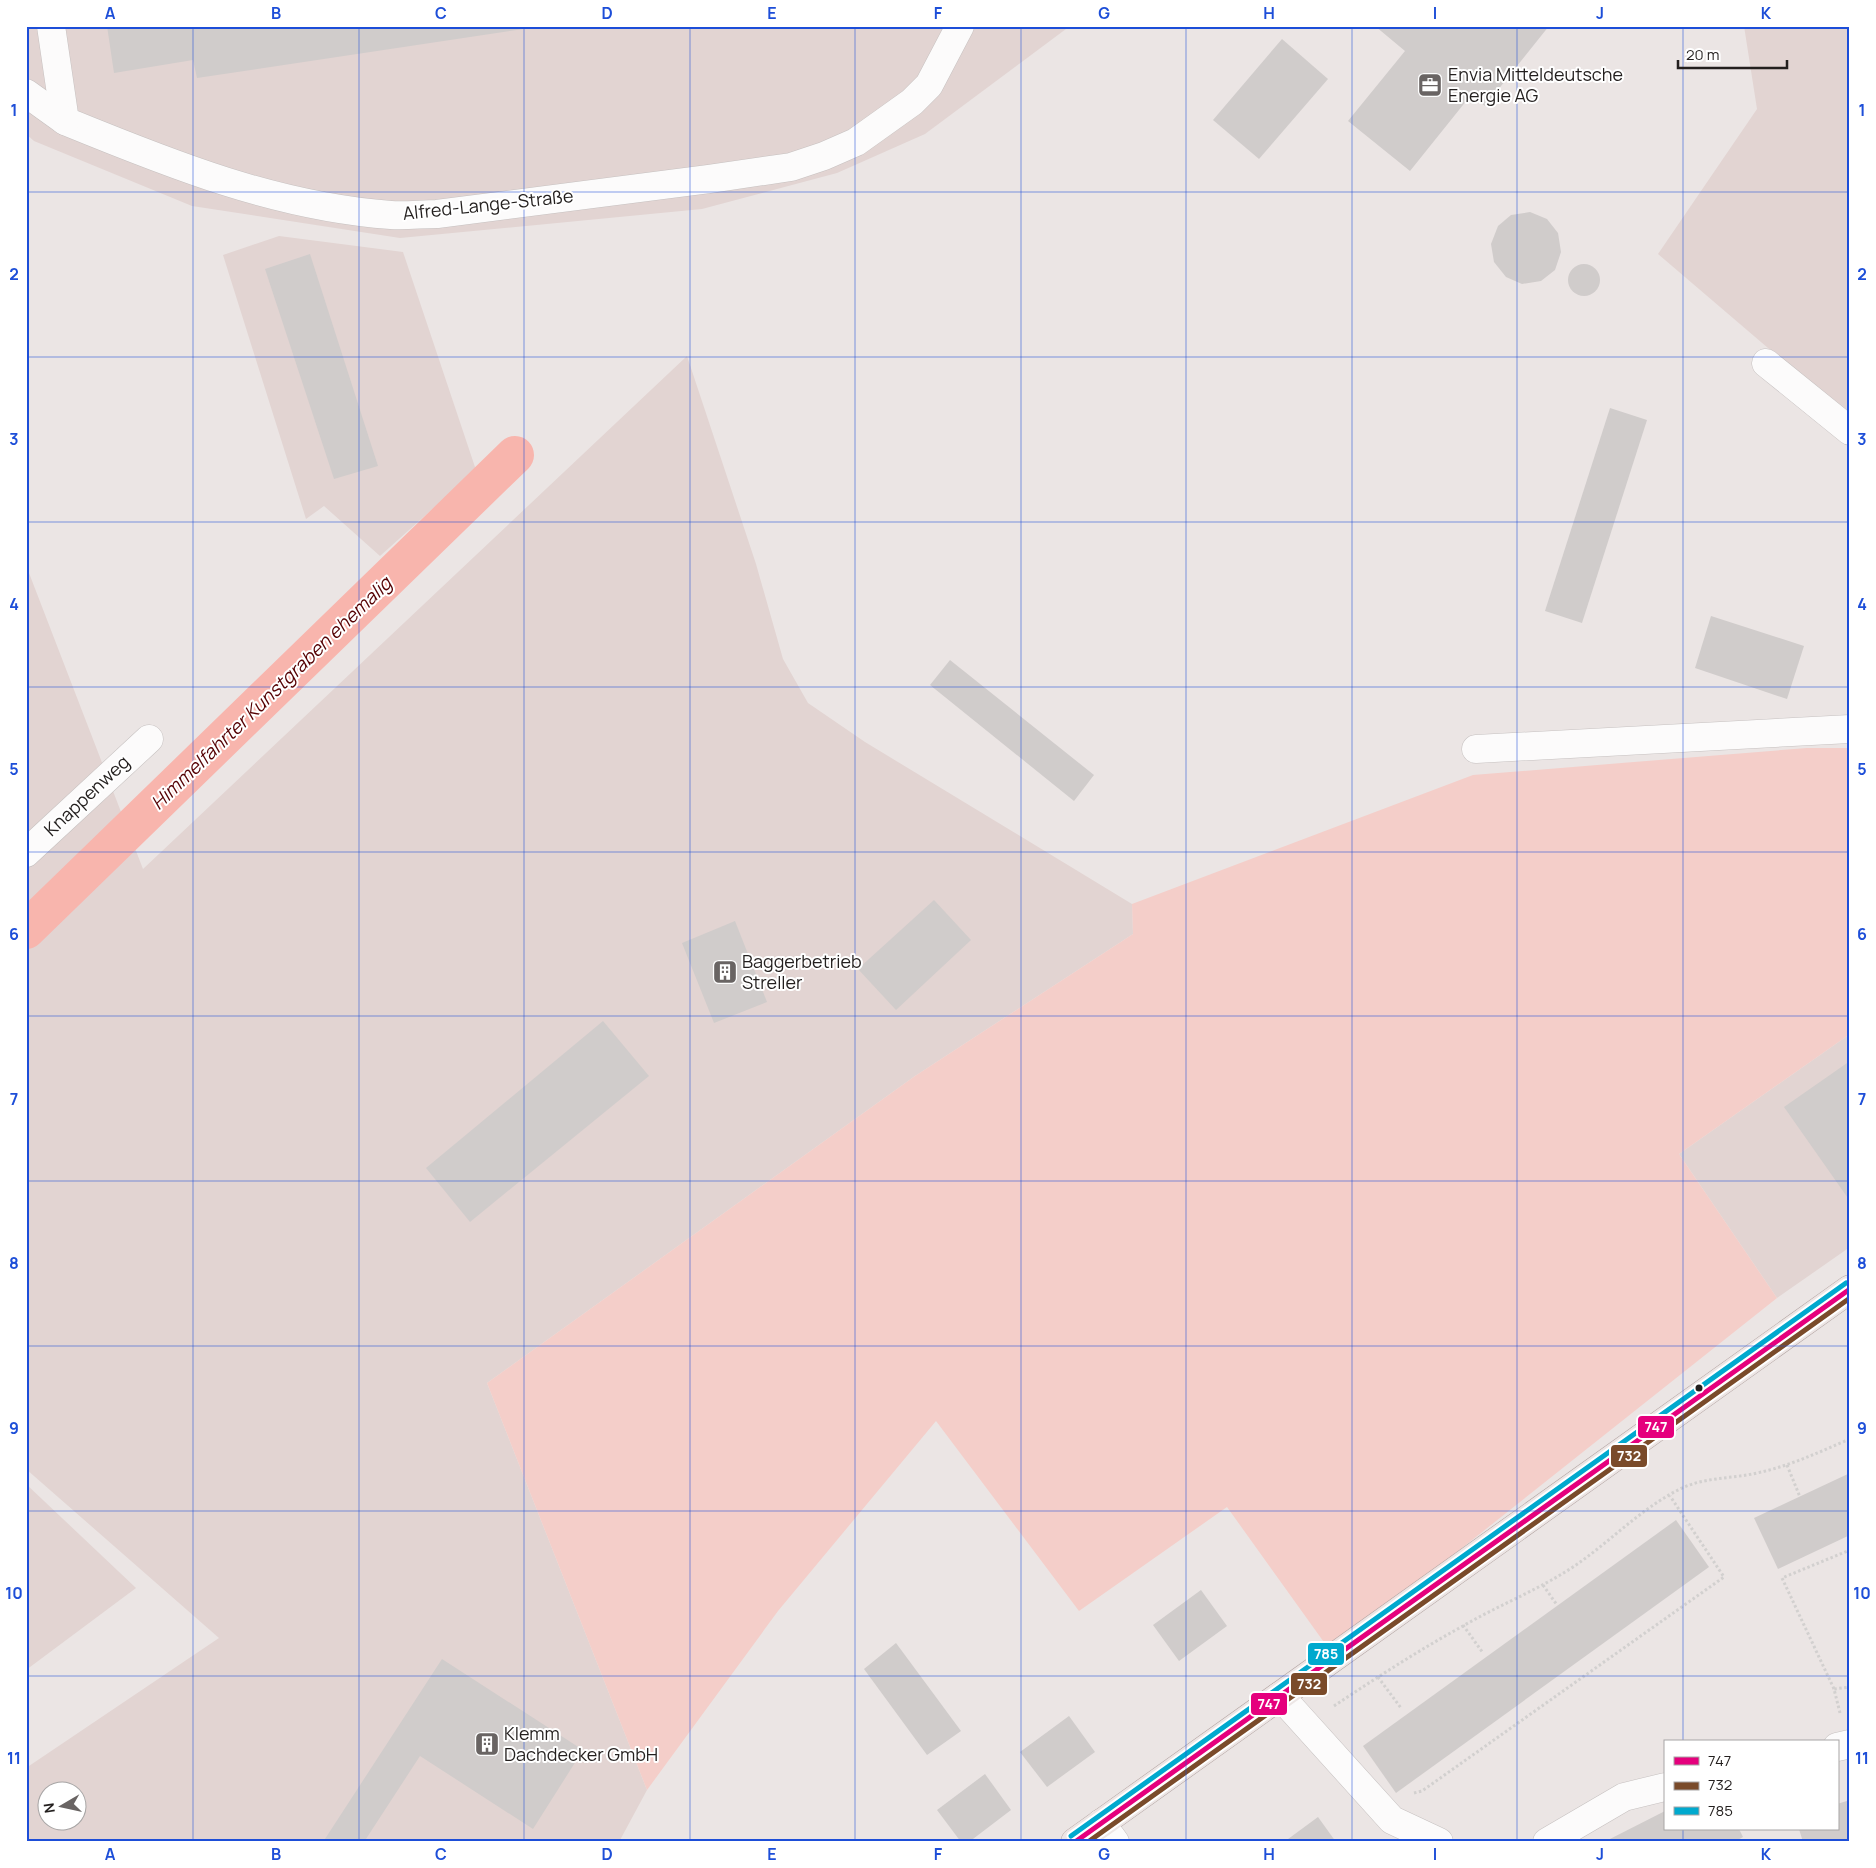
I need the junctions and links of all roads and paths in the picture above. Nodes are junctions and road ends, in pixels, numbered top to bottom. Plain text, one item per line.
1 (51, 26) edge
2 (960, 26) edge
3 (26, 93) edge
4 (65, 121) junction
5 (1766, 363) dead end
6 (1850, 431) edge
7 (1850, 729) edge
8 (149, 738) dead end
9 (1476, 750) dead end
10 (26, 853) edge
11 (1850, 1289) edge
12 (1850, 1440) edge
13 (1787, 1465) junction
14 (1670, 1496) junction
15 (1800, 1497) dead end
16 (1850, 1550) edge
17 (1543, 1585) junction
18 (1557, 1605) dead end
19 (1463, 1625) junction
20 (1483, 1653) dead end
21 (1378, 1677) junction
22 (1834, 1690) dead end
23 (1280, 1696) junction
24 (1401, 1708) dead end
25 (1306, 1725) junction
26 (1664, 1787) edge
27 (1378, 1804) junction
28 (1108, 1832) edge
29 (1075, 1842) edge
30 (1439, 1842) edge
31 (1547, 1842) edge

1 - 4 lane
2 - 4 lane, Alfred-Lange-Straße
3 - 4 lane, Alfred-Lange-Straße
5 - 6 lane
7 - 9 lane
8 - 10 lane, Knappenweg
11 - 23 main road
12 - 13 path
13 - 14 path
13 - 15 path
14 - 17 path
14 - 27 path
16 - 22 path
17 - 18 path
17 - 19 path
19 - 20 path
19 - 21 path
21 - 24 path
21 - 25 path
23 - 25 lane
23 - 28 main road
25 - 27 lane
26 - 31 lane
27 - 30 lane
28 - 29 main road

